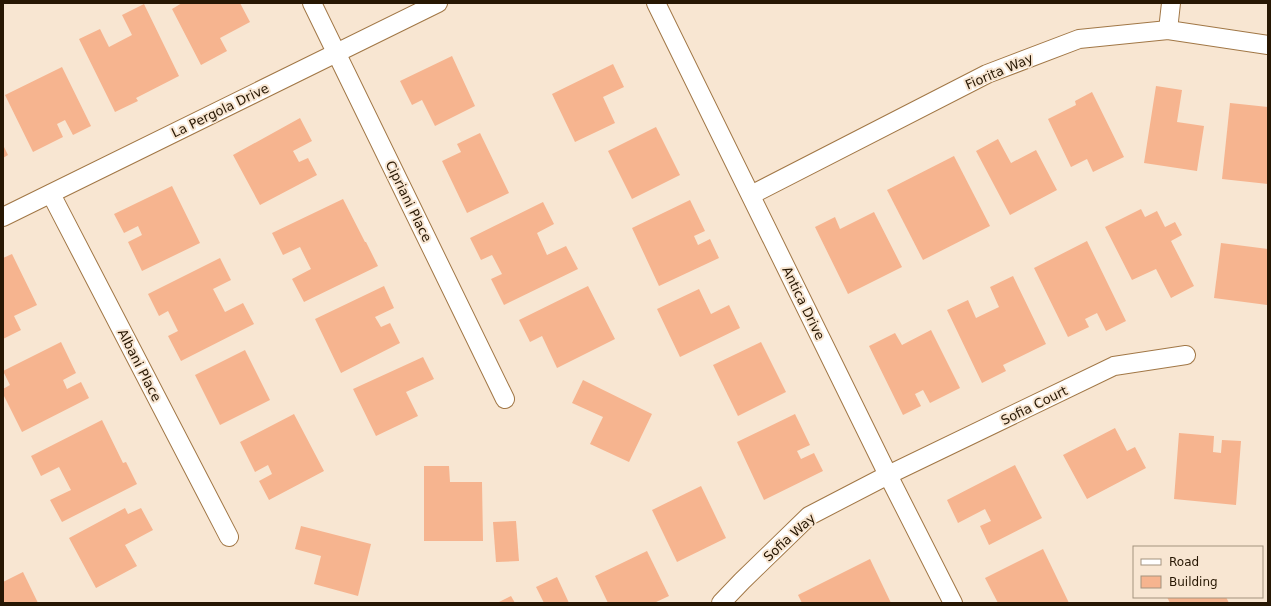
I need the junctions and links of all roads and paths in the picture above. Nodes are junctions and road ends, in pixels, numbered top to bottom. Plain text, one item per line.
1 (312, 3) edge
2 (438, 3) edge
3 (656, 3) edge
4 (1171, 3) edge
5 (1168, 30) junction
6 (1268, 45) edge
7 (337, 53) junction
8 (51, 194) junction
9 (751, 195) junction
10 (3, 217) edge
11 (1186, 355) dead end
12 (505, 399) dead end
13 (888, 475) junction
14 (228, 537) dead end
15 (721, 603) edge
16 (953, 603) edge

1 - 7 street, Cipriani Place
2 - 7 street, La Pergola Drive
3 - 9 street, Antica Drive
4 - 5 street
5 - 6 street, Fiorita Way
5 - 9 street, Fiorita Way
7 - 8 street, La Pergola Drive
7 - 12 street, Cipriani Place
8 - 10 street, La Pergola Drive
8 - 14 street, Albani Place
9 - 13 street, Antica Drive
11 - 13 street, Sofia Court
13 - 15 street, Sofia Way
13 - 16 street, Antica Drive

